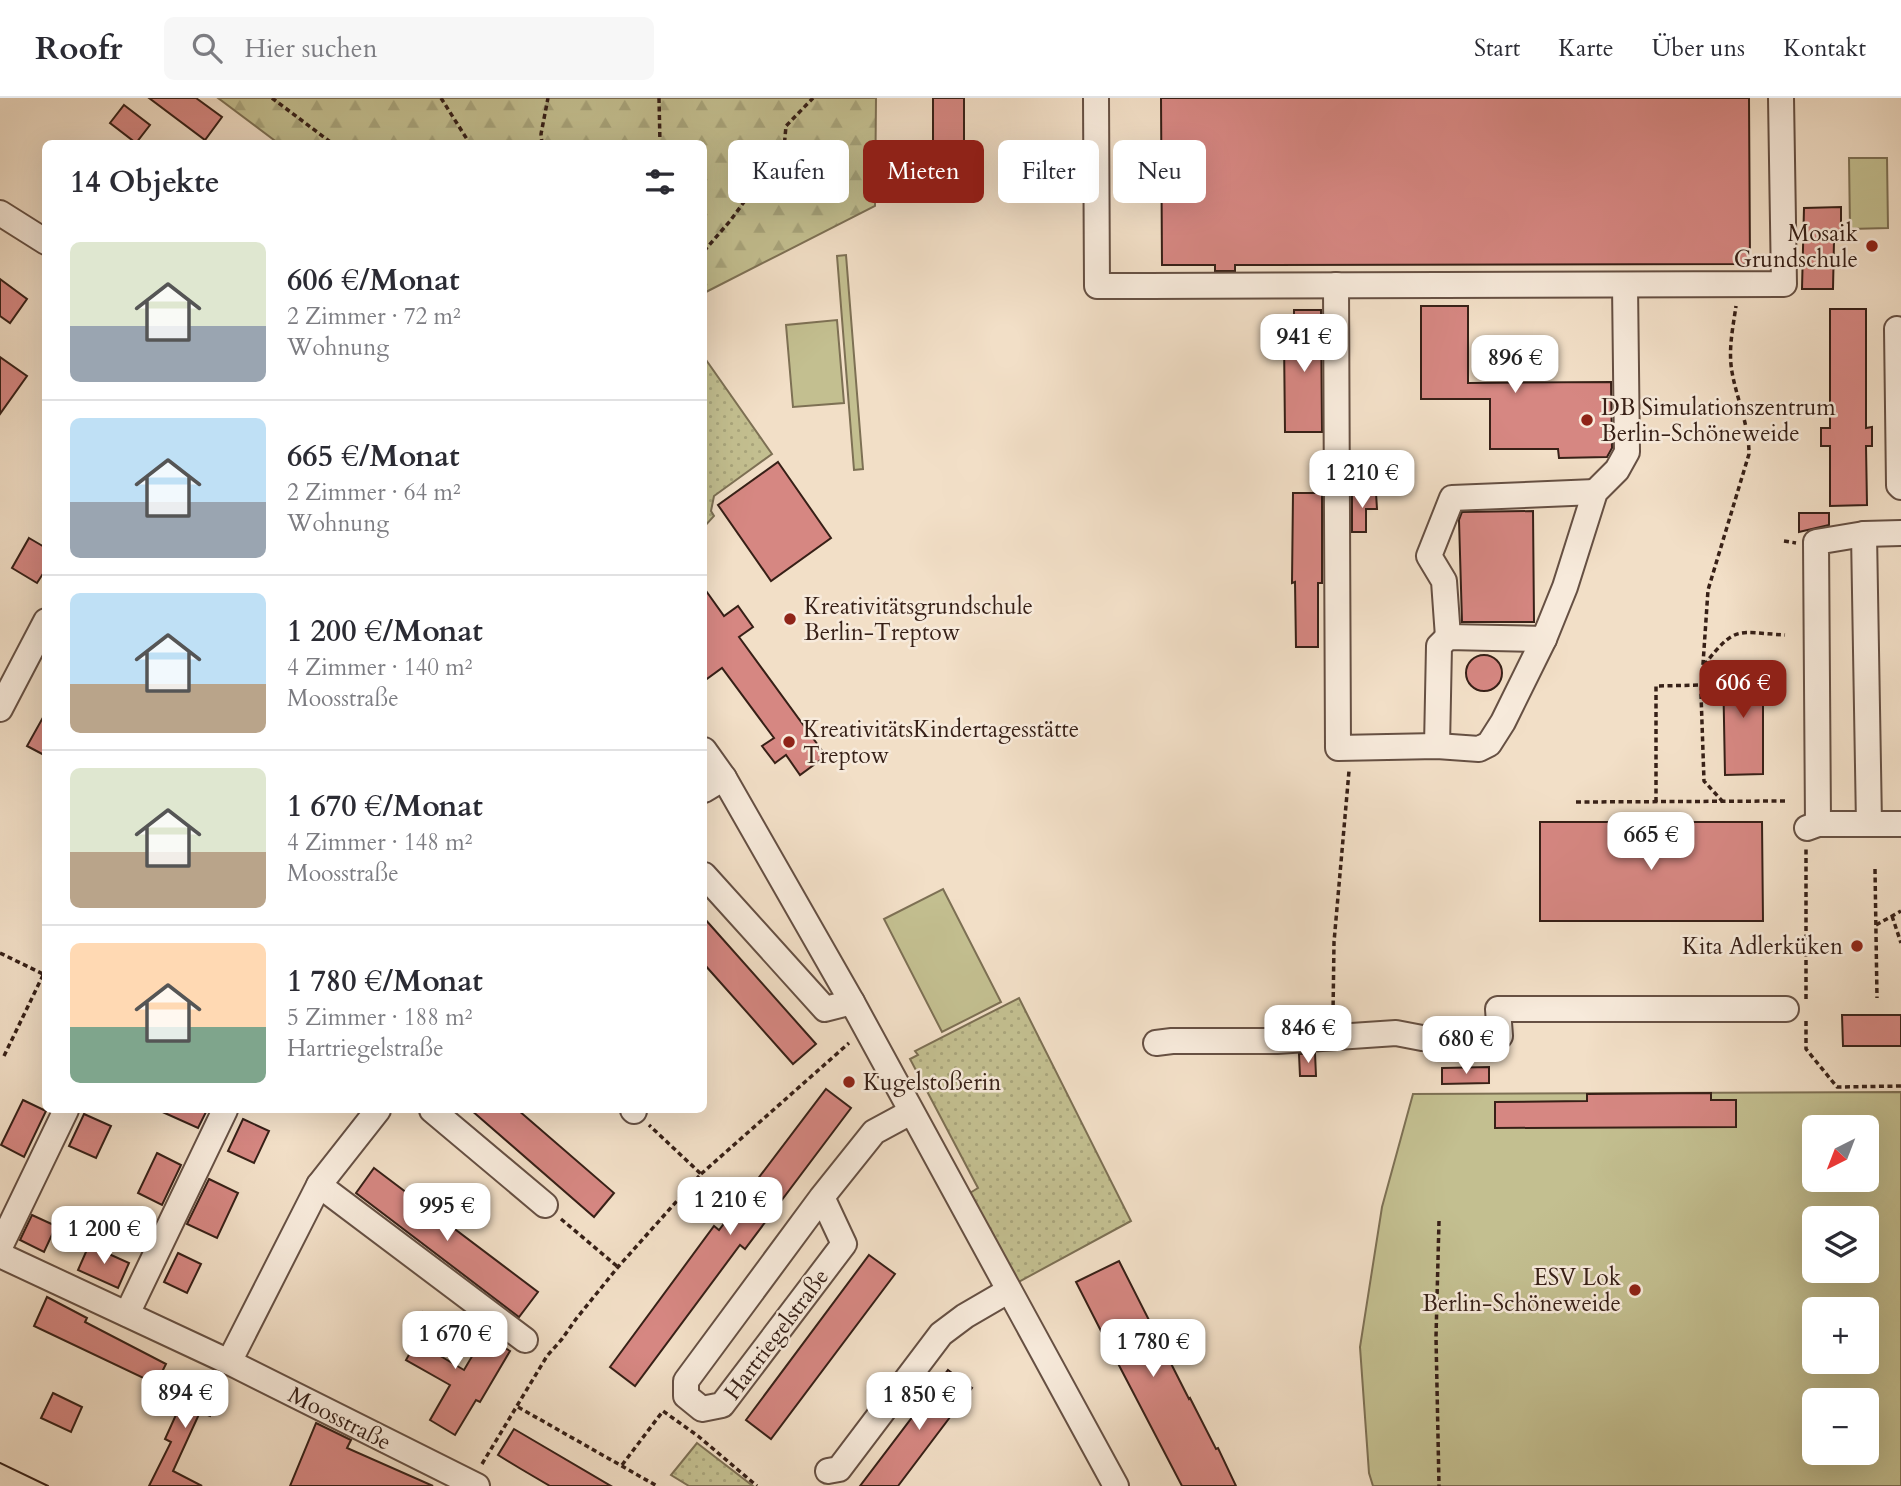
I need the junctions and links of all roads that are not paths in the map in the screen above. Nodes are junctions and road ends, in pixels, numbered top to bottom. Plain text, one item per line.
1 (1096, 98) edge
2 (1781, 98) edge
3 (0, 213) edge
4 (42, 239) edge
5 (1336, 285) junction
6 (1625, 285) junction
7 (1897, 329) dead end
8 (1901, 487) edge
9 (1595, 492) junction
10 (1901, 533) edge
11 (1864, 534) junction
12 (42, 629) edge
13 (1448, 637) junction
14 (1544, 639) junction
15 (0, 709) edge
16 (1437, 746) junction
17 (707, 760) edge
18 (714, 784) edge
19 (1869, 824) junction
20 (1901, 824) edge
21 (707, 878) edge
22 (852, 1002) junction
23 (1786, 1009) dead end
24 (1156, 1043) dead end
25 (911, 1112) junction
26 (65, 1113) edge
27 (224, 1113) edge
28 (376, 1113) edge
29 (436, 1113) edge
30 (318, 1185) junction
31 (822, 1197) junction
32 (545, 1205) road end
33 (0, 1247) edge
34 (0, 1255) edge
35 (1008, 1291) junction
36 (127, 1314) junction
37 (525, 1340) dead end
38 (229, 1362) junction
39 (828, 1471) dead end
40 (474, 1484) edge
41 (1116, 1486) edge

1 - 5 street
2 - 6 street
3 - 4 street
5 - 6 street
5 - 16 street
6 - 9 street
7 - 8 street
9 - 13 street
9 - 14 street
10 - 11 street
11 - 19 street
11 - 19 street
12 - 15 street
13 - 14 street
13 - 16 street
14 - 16 street
17 - 18 street
18 - 22 street
19 - 20 street
21 - 22 street
22 - 25 street
23 - 24 street
25 - 31 street, Hartriegelstraße
25 - 35 street
26 - 33 street
27 - 36 street
28 - 30 street
29 - 32 street
30 - 37 street
30 - 38 street
31 - 31 street, Hartriegelstraße
34 - 36 street, Moosstraße
35 - 39 street
35 - 41 street
36 - 38 street, Moosstraße
38 - 40 street, Moosstraße

